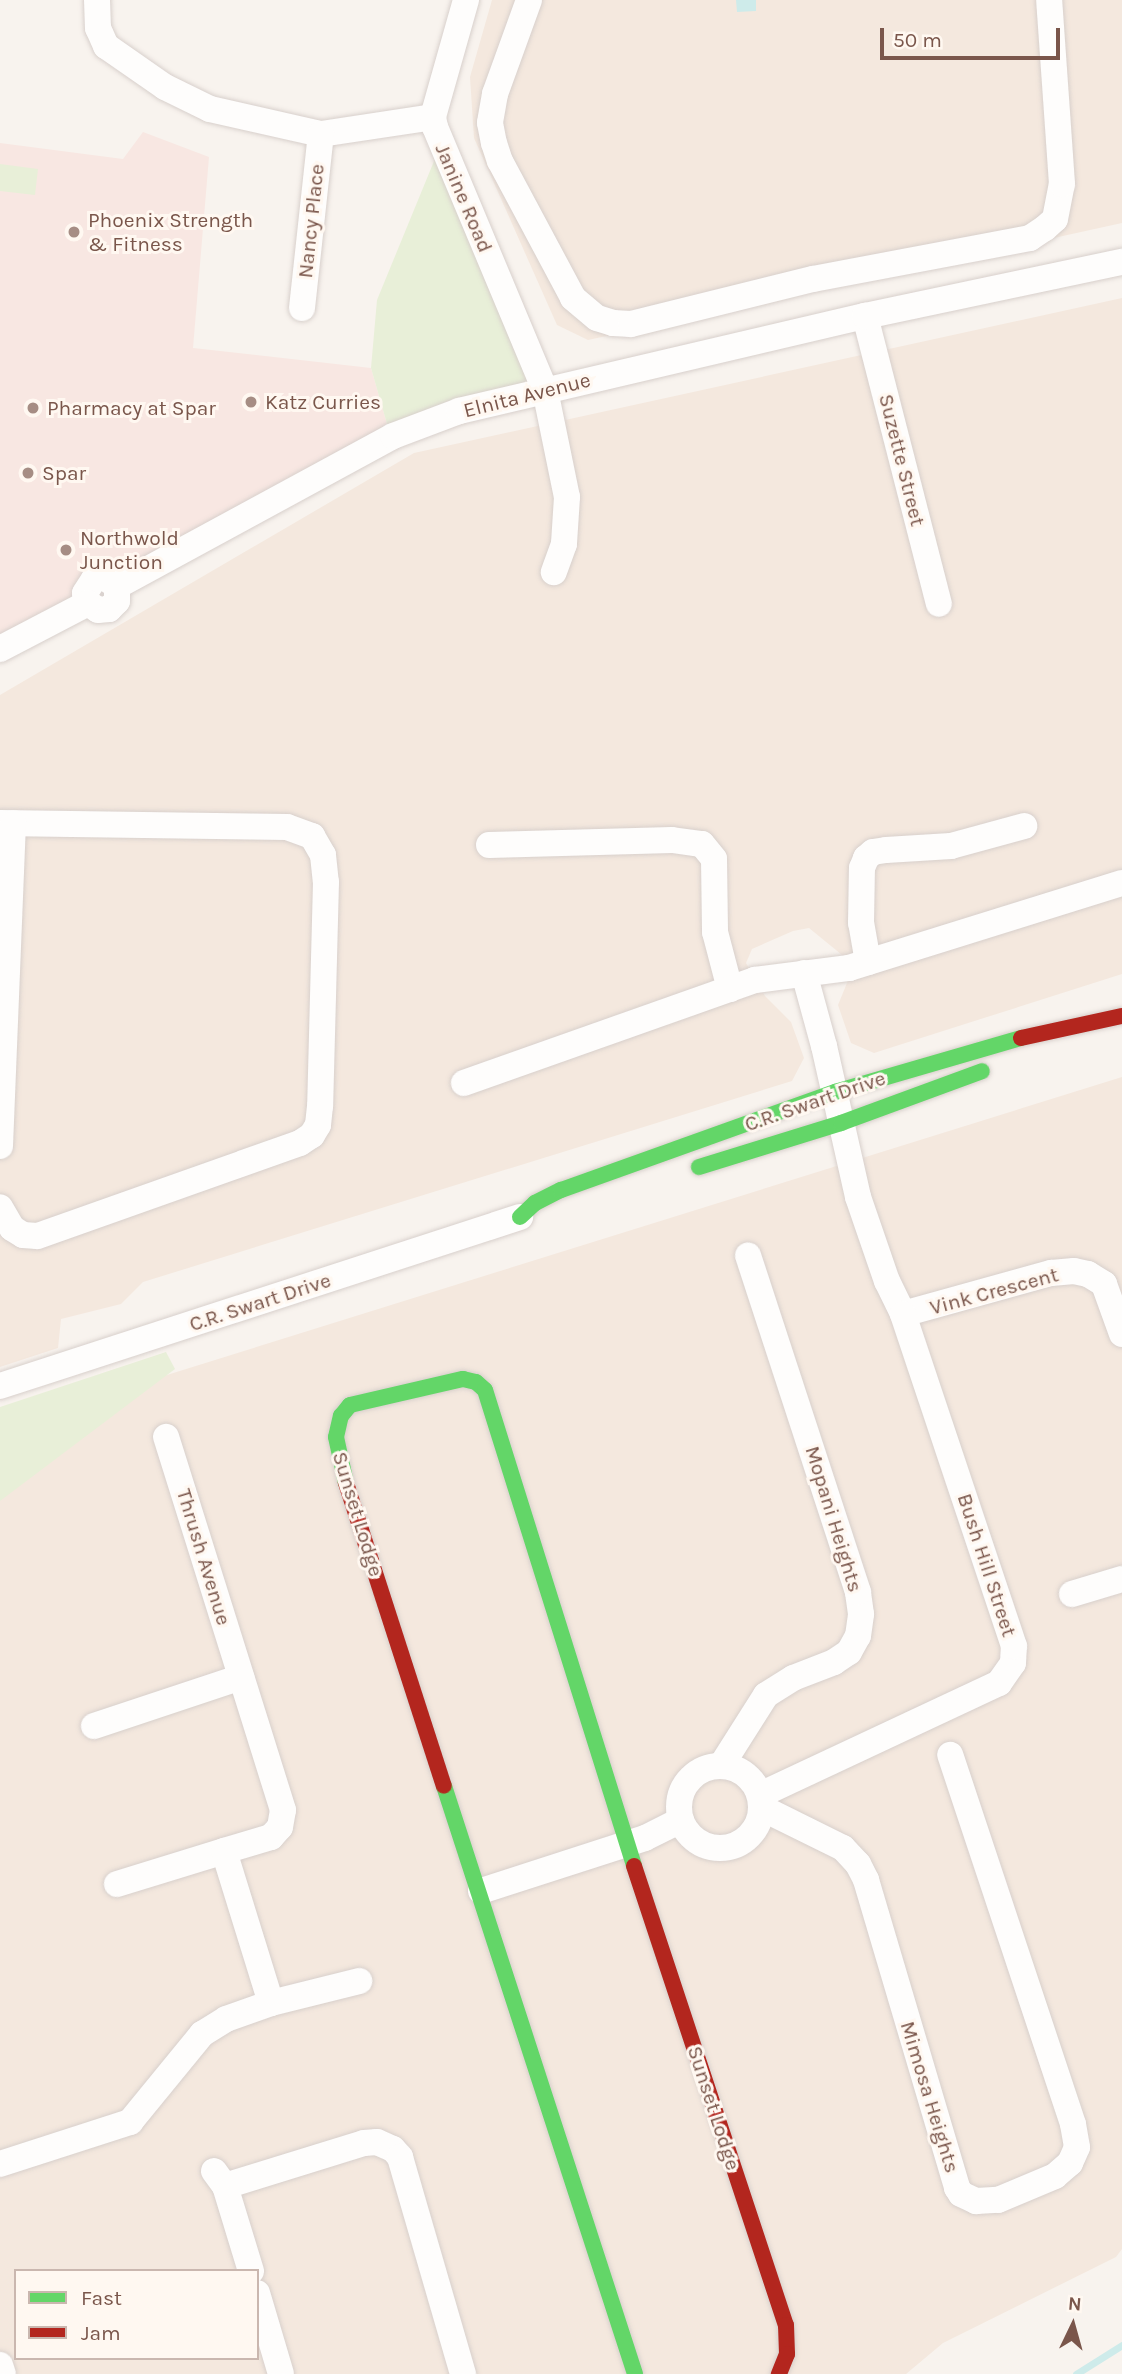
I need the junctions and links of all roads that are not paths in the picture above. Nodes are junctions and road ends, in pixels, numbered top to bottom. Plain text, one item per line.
1 (97, 0) edge
2 (466, 0) edge
3 (529, 0) edge
4 (1049, 0) edge
5 (433, 117) junction
6 (321, 134) junction
7 (1122, 262) edge
8 (302, 308) dead end
9 (865, 316) junction
10 (545, 390) junction
11 (554, 572) dead end
12 (939, 604) dead end
13 (0, 649) edge
14 (7, 823) edge
15 (1024, 826) dead end
16 (489, 845) dead end
17 (1122, 883) edge
18 (868, 962) junction
19 (804, 973) junction
20 (730, 989) junction
21 (1122, 1016) edge
22 (1122, 1025) edge
23 (1058, 1047) dead end
24 (992, 1067) dead end
25 (464, 1083) dead end
26 (835, 1092) junction
27 (841, 1123) junction
28 (0, 1146) edge
29 (681, 1173) dead end
30 (0, 1207) edge
31 (551, 1213) dead end
32 (520, 1217) junction
33 (748, 1255) dead end
34 (903, 1314) junction
35 (1122, 1335) edge
36 (0, 1386) edge
37 (166, 1437) dead end
38 (1122, 1578) edge
39 (1072, 1594) dead end
40 (241, 1676) junction
41 (94, 1726) dead end
42 (950, 1755) dead end
43 (720, 1766) junction
44 (761, 1802) junction
45 (681, 1821) junction
46 (626, 1843) junction
47 (224, 1851) junction
48 (117, 1884) dead end
49 (481, 1891) junction
50 (359, 1981) dead end
51 (271, 2003) junction
52 (0, 2164) edge
53 (250, 2269) edge
54 (259, 2300) edge
55 (0, 2365) edge
56 (3, 2374) edge
57 (281, 2374) edge
58 (463, 2374) edge
59 (635, 2374) edge
60 (779, 2374) edge

1 - 6 street
2 - 5 street, Janine Road
3 - 4 street
5 - 6 street
5 - 10 street, Janine Road
6 - 8 street, Nancy Place
7 - 9 street, Elnita Avenue
9 - 10 street, Elnita Avenue
9 - 12 street, Suzette Street
10 - 11 street, Janine Road
10 - 13 street, Elnita Avenue
14 - 28 street
14 - 30 street
15 - 18 street
16 - 20 street
17 - 18 street
18 - 19 street
19 - 20 street
19 - 26 street, Vink Crescent
20 - 25 street
21 - 26 street, C.R. Swart Drive
22 - 23 street
24 - 27 street, C.R. Swart Drive
26 - 27 street, Vink Crescent
26 - 32 street, C.R. Swart Drive
27 - 29 street, C.R. Swart Drive
27 - 34 street, Vink Crescent
31 - 32 street, C.R. Swart Drive
32 - 36 street, C.R. Swart Drive
33 - 43 street, Mopani Heights
34 - 35 street, Vink Crescent
34 - 44 street, Bush Hill Street
37 - 40 street, Thrush Avenue
38 - 39 street
40 - 41 street
40 - 47 street, Thrush Avenue
42 - 44 street, Mimosa Heights
43 - 44 street
43 - 45 street
44 - 45 street
45 - 46 street
46 - 49 street
46 - 49 street, Sunset Lodge
46 - 60 street, Sunset Lodge
47 - 48 street, Thrush Avenue
47 - 51 street
49 - 59 street, Sunset Lodge
50 - 51 street
51 - 52 street
53 - 58 street
54 - 57 street
55 - 56 street

